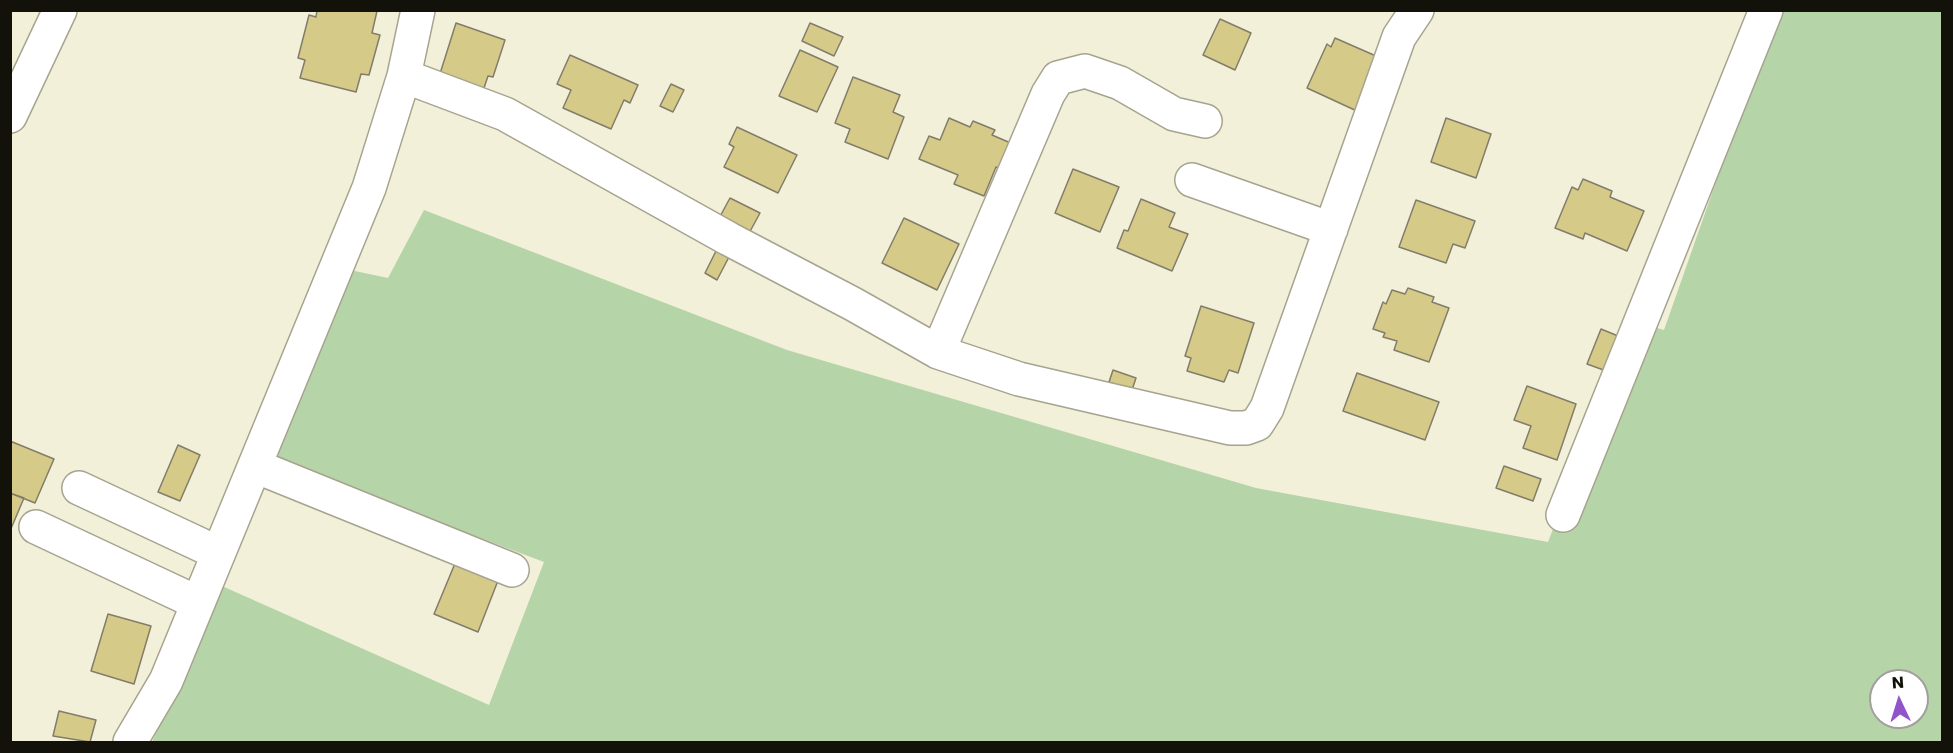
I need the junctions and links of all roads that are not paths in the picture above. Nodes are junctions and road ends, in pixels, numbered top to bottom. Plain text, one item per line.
1 (60, 10) edge
2 (418, 10) edge
3 (1417, 10) edge
4 (1766, 10) edge
5 (404, 76) junction
6 (10, 116) edge
7 (1205, 121) dead end
8 (1192, 180) dead end
9 (1331, 229) junction
10 (938, 352) junction
11 (255, 466) junction
12 (79, 488) dead end
13 (1563, 515) dead end
14 (36, 527) dead end
15 (218, 553) junction
16 (512, 570) dead end
17 (198, 603) junction
18 (130, 742) edge

1 - 6 street
2 - 5 street
3 - 9 street
4 - 13 street
5 - 10 street
5 - 11 street
7 - 10 street
8 - 9 street
9 - 10 street
11 - 15 street
11 - 16 street
12 - 15 street
14 - 17 street
15 - 17 street
17 - 18 street

